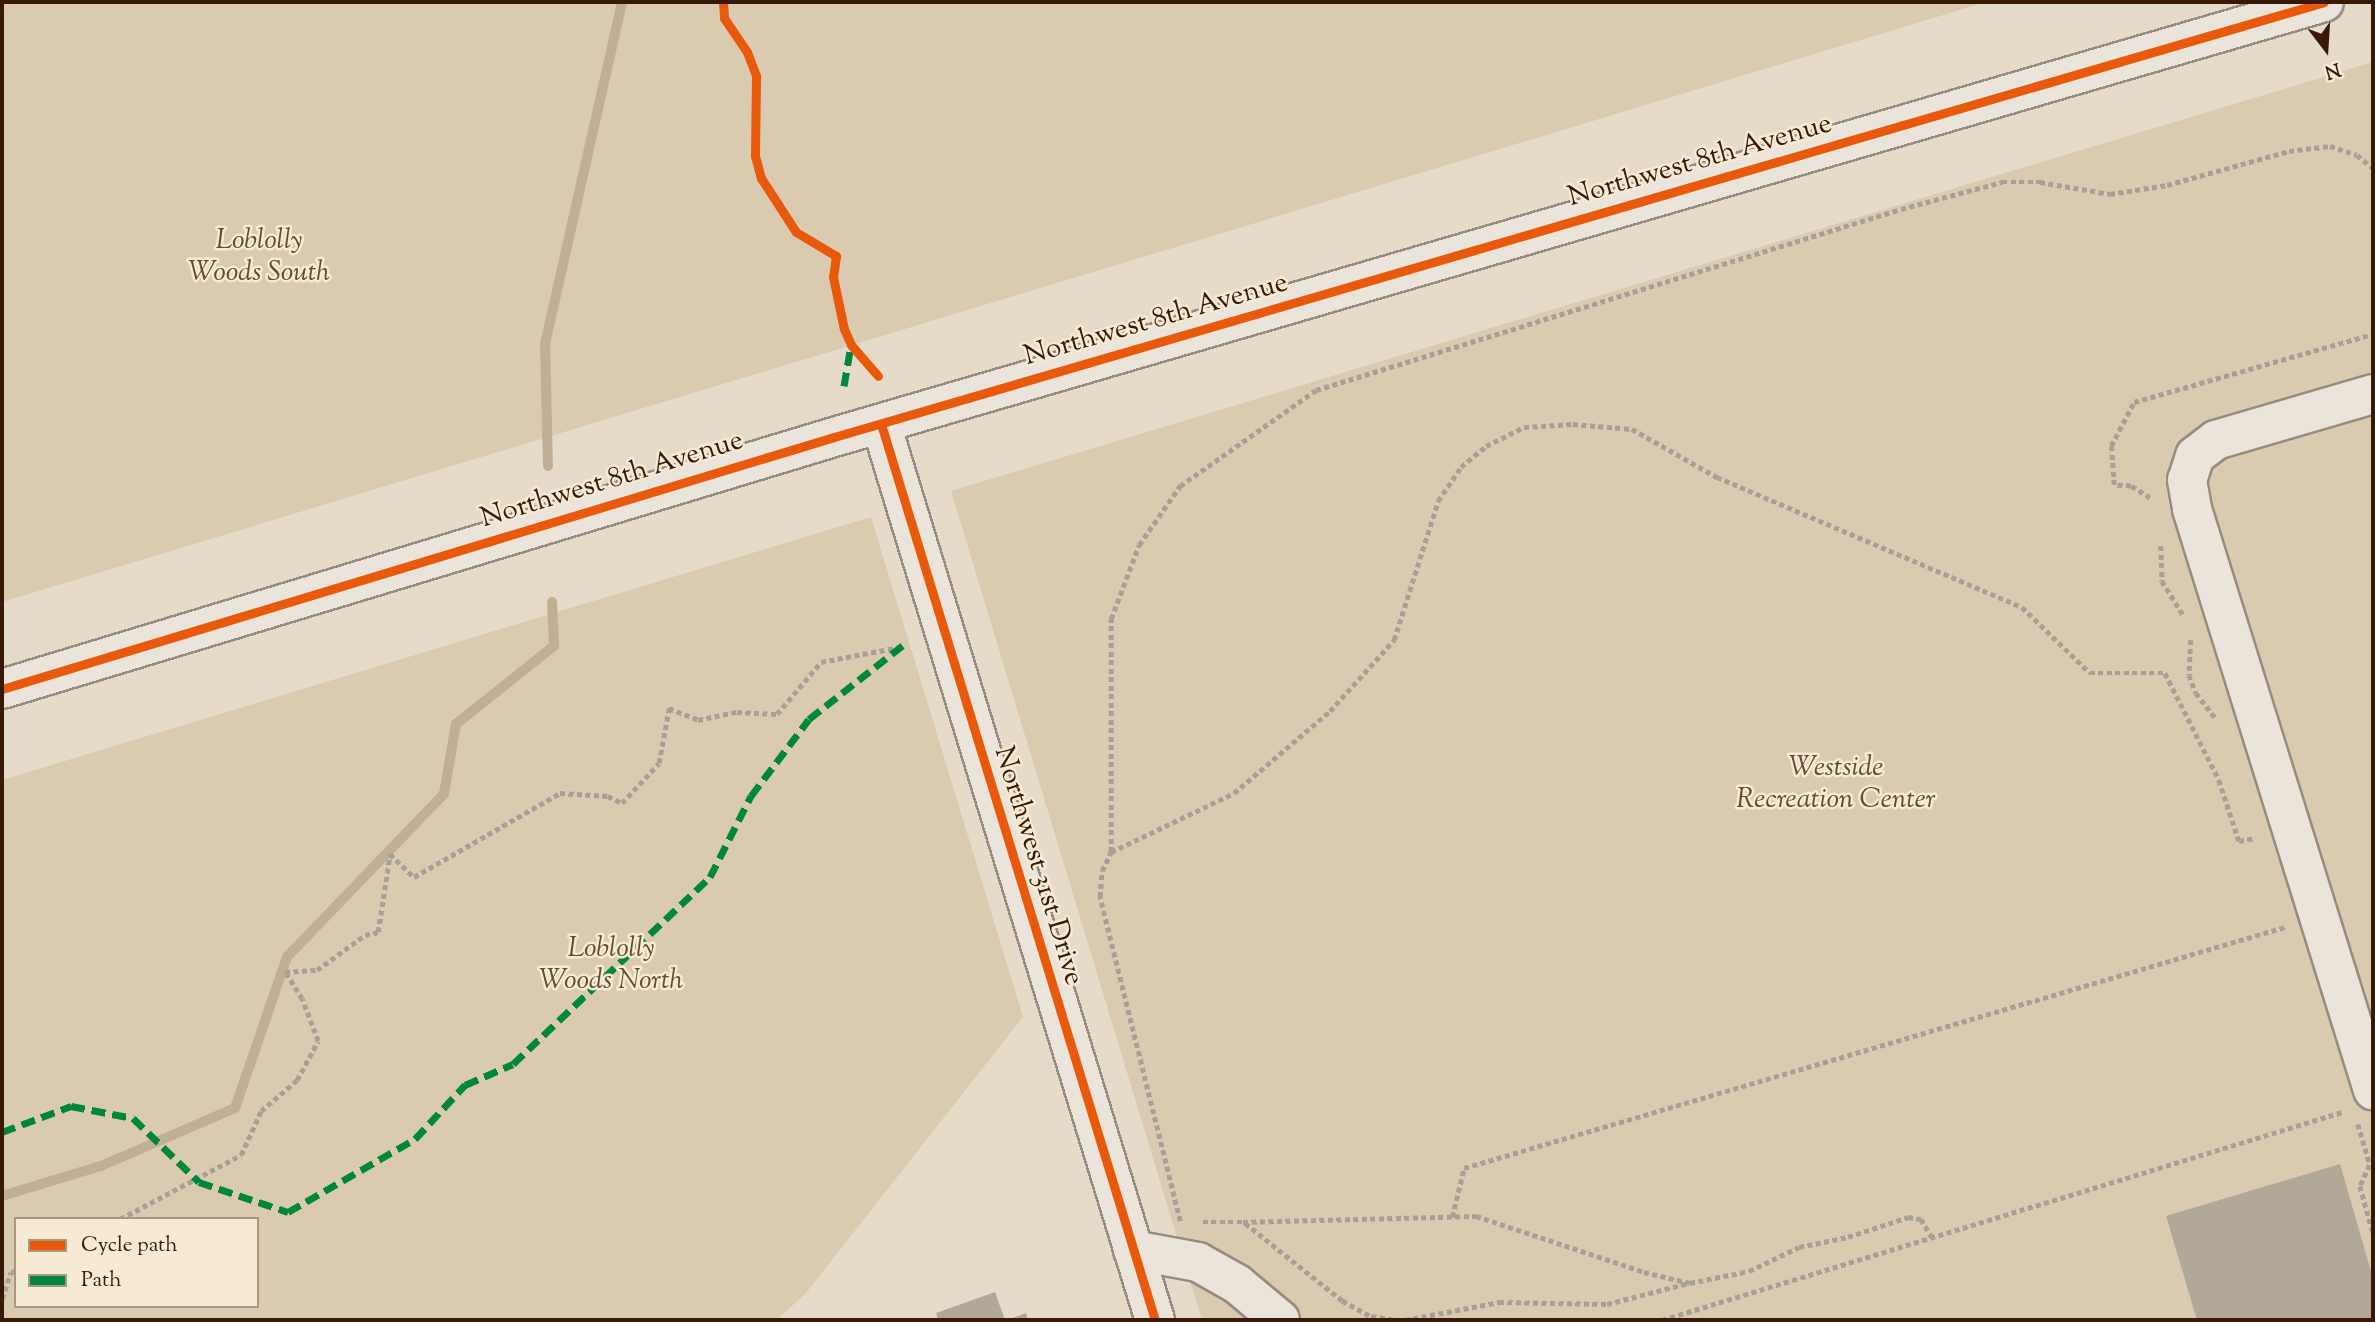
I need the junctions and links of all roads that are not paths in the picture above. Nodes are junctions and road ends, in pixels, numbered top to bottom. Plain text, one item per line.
1 (2324, 2) edge
2 (2373, 394) edge
3 (881, 424) junction
4 (2, 689) edge
5 (2363, 1099) edge
6 (1133, 1250) junction
7 (1155, 1320) edge
8 (1280, 1320) edge

1 - 3 street, Northwest 8th Avenue
2 - 5 street
3 - 4 street, Northwest 8th Avenue
3 - 6 street, Northwest 31st Drive
6 - 7 street, Northwest 31st Drive
6 - 8 street

